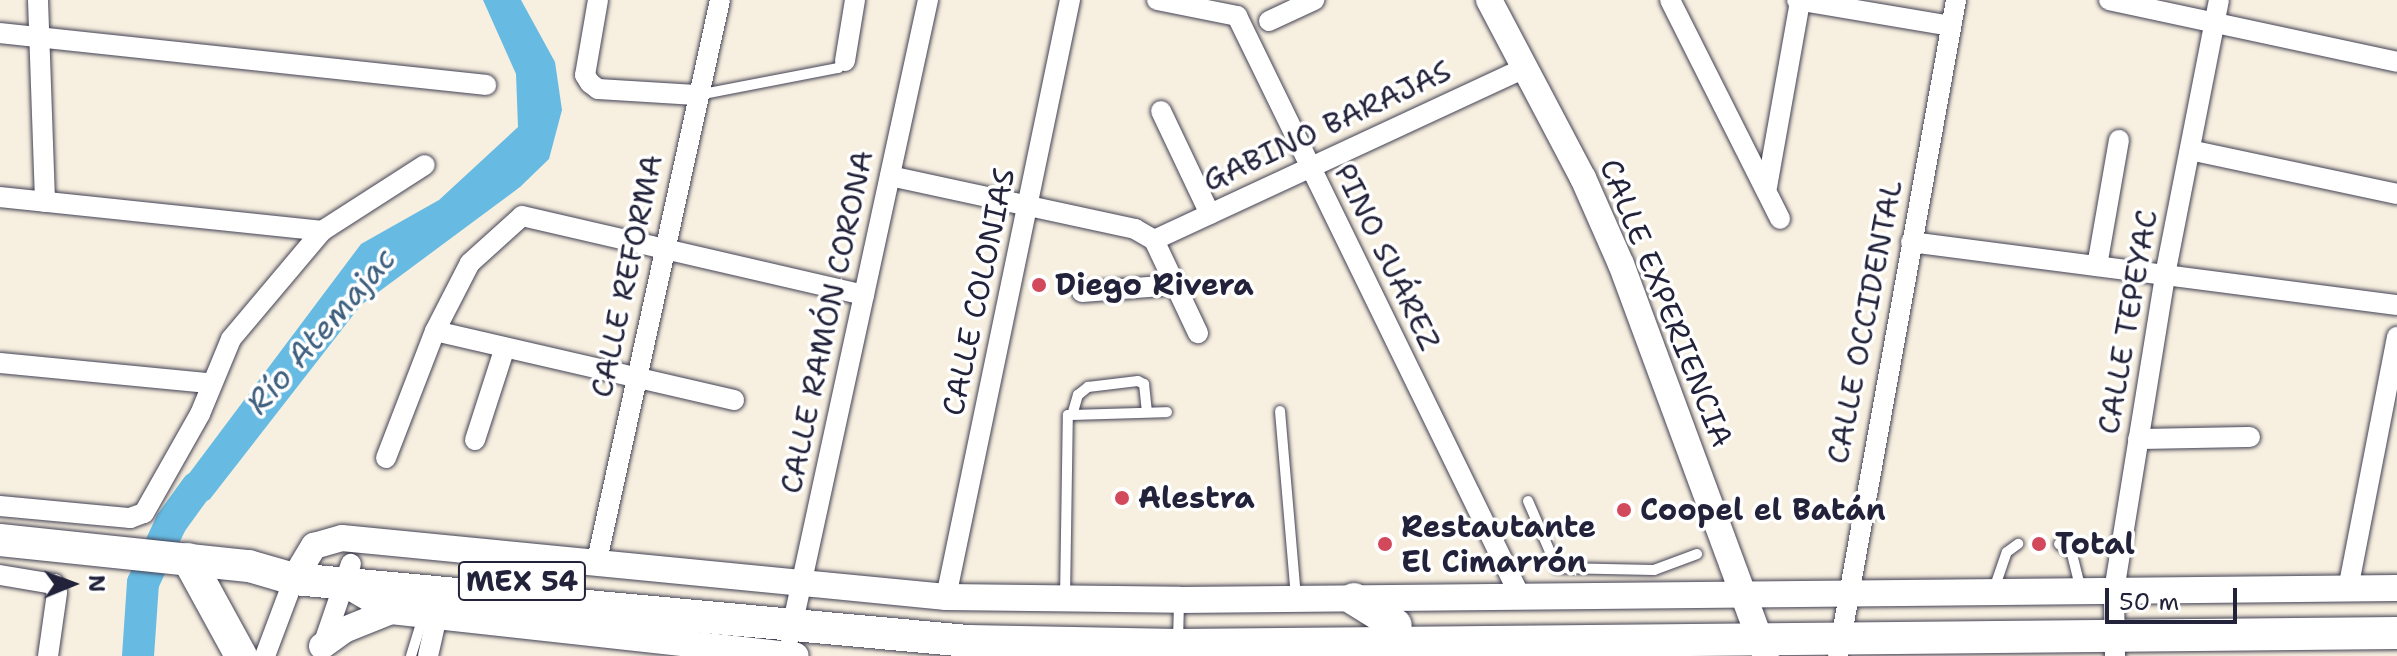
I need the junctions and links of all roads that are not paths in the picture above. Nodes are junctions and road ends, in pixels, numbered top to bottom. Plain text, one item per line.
1 (38, 0) edge
2 (598, 0) edge
3 (720, 0) edge
4 (855, 0) edge
5 (928, 0) edge
6 (1070, 0) edge
7 (1157, 0) edge
8 (1314, 0) edge
9 (1489, 0) edge
10 (1670, 0) edge
11 (1798, 0) edge
12 (1956, 0) edge
13 (2109, 0) edge
14 (2219, 0) edge
15 (1269, 21) dead end
16 (2214, 22) junction
17 (1951, 26) junction
18 (0, 33) edge
19 (39, 37) junction
20 (845, 61) joint
21 (2397, 62) edge
22 (1525, 68) junction
23 (486, 85) dead end
24 (696, 95) junction
25 (1161, 111) dead end
26 (2119, 140) dead end
27 (2190, 150) junction
28 (425, 165) dead end
29 (1310, 167) junction
30 (890, 176) junction
31 (1767, 187) junction
32 (2397, 194) edge
33 (0, 197) edge
34 (45, 202) junction
35 (1028, 206) junction
36 (1210, 214) junction
37 (1780, 219) dead end
38 (322, 231) junction
39 (1154, 240) junction
40 (1911, 242) junction
41 (664, 249) junction
42 (2097, 266) junction
43 (2165, 275) junction
44 (1175, 285) junction
45 (1082, 292) dead end
46 (864, 295) junction
47 (2397, 305) edge
48 (435, 331) junction
49 (1198, 333) dead end
50 (2397, 337) edge
51 (504, 350) junction
52 (0, 363) edge
53 (636, 379) junction
54 (209, 383) junction
55 (734, 400) dead end
56 (1280, 411) dead end
57 (1073, 412) junction
58 (1147, 412) junction
59 (1167, 412) dead end
60 (2250, 437) dead end
61 (2138, 439) junction
62 (475, 440) dead end
63 (386, 458) dead end
64 (1528, 501) dead end
65 (0, 506) edge
66 (0, 540) edge
67 (1727, 544) junction
68 (2018, 544) dead end
69 (2059, 544) dead end
70 (1697, 554) dead end
71 (185, 559) junction
72 (596, 565) junction
73 (298, 569) junction
74 (348, 574) junction
75 (0, 575) edge
76 (1655, 582) junction
77 (2397, 588) edge
78 (2348, 589) junction
79 (2082, 591) junction
80 (1993, 592) junction
81 (1698, 594) junction
82 (1520, 596) junction
83 (946, 597) junction
84 (1065, 599) junction
85 (1297, 599) junction
86 (1354, 599) junction
87 (391, 611) junction
88 (2397, 615) edge
89 (430, 616) junction
90 (1396, 625) junction
91 (2115, 625) edge
92 (1841, 627) edge
93 (1757, 628) edge
94 (793, 632) edge
95 (1179, 632) edge
96 (2397, 633) edge
97 (940, 648) edge
98 (320, 651) edge
99 (48, 656) edge
100 (241, 656) edge
101 (265, 656) edge
102 (411, 656) edge
103 (428, 656) edge

1 - 19 street
2 - 24 street
3 - 24 street, CALLE REFORMA
4 - 20 street
5 - 30 street, CALLE RAMÓN CORONA
6 - 35 street, CALLE COLONIAS
7 - 29 street, PINO SUÁREZ
8 - 15 street
9 - 22 street, CALLE EXPERIENCIA
10 - 31 street
11 - 17 street
11 - 31 street
12 - 17 street, CALLE OCCIDENTAL
13 - 16 street
14 - 16 street, CALLE TEPEYAC
16 - 21 street
16 - 27 street, CALLE TEPEYAC
17 - 40 street, CALLE OCCIDENTAL
18 - 19 street
19 - 23 street
19 - 34 street
20 - 24 lane
22 - 29 street, GABINO BARAJAS
22 - 67 street, CALLE EXPERIENCIA
24 - 41 street, CALLE REFORMA
25 - 36 street
26 - 42 street
27 - 32 street
27 - 43 street, CALLE TEPEYAC
28 - 38 street
29 - 36 street, GABINO BARAJAS
29 - 82 street, PINO SUÁREZ
30 - 35 street
30 - 46 street, CALLE RAMÓN CORONA
31 - 37 street
33 - 34 street
34 - 38 street
35 - 39 street
35 - 83 street, CALLE COLONIAS
36 - 39 street, GABINO BARAJAS
38 - 54 street
39 - 44 street
40 - 42 street
40 - 92 street, CALLE OCCIDENTAL
41 - 46 street
41 - 48 street
41 - 53 street, CALLE REFORMA
42 - 43 street
43 - 47 street
43 - 61 street, CALLE TEPEYAC
44 - 45 street
44 - 49 street
46 - 94 street, CALLE RAMÓN CORONA
48 - 51 street
48 - 63 street
50 - 78 street
51 - 53 street
51 - 62 street
52 - 54 street
53 - 55 street
53 - 72 street, CALLE REFORMA
54 - 65 street
56 - 85 lane
57 - 58 lane
57 - 58 lane
57 - 84 lane
58 - 59 lane
60 - 61 street
61 - 91 street, CALLE TEPEYAC
64 - 76 lane
66 - 71 main road, MEX 54
67 - 81 street
67 - 93 street, CALLE EXPERIENCIA
68 - 80 lane
69 - 79 lane
70 - 76 lane
71 - 73 main road, MEX 54
71 - 100 main road
72 - 73 street
72 - 94 street
73 - 74 main road, MEX 54
73 - 101 street
74 - 87 street
74 - 94 main road, MEX 54
74 - 98 street
75 - 99 street
76 - 81 street
76 - 82 street
77 - 78 street
78 - 91 street
79 - 80 street
79 - 91 street
80 - 92 street
81 - 93 street
82 - 86 street
83 - 84 street
83 - 94 street
84 - 95 street
85 - 86 street
85 - 95 street
86 - 90 main road
87 - 89 street
87 - 98 street
88 - 91 main road, MEX 54
89 - 94 street
89 - 102 lane
89 - 103 street
90 - 93 main road, MEX 54
90 - 95 main road, MEX 54
91 - 92 main road, MEX 54
91 - 96 main road, MEX 54
92 - 93 main road, MEX 54
92 - 93 street
93 - 95 main road, MEX 54
94 - 95 main road, MEX 54
94 - 97 main road, MEX 54
95 - 97 main road, MEX 54

